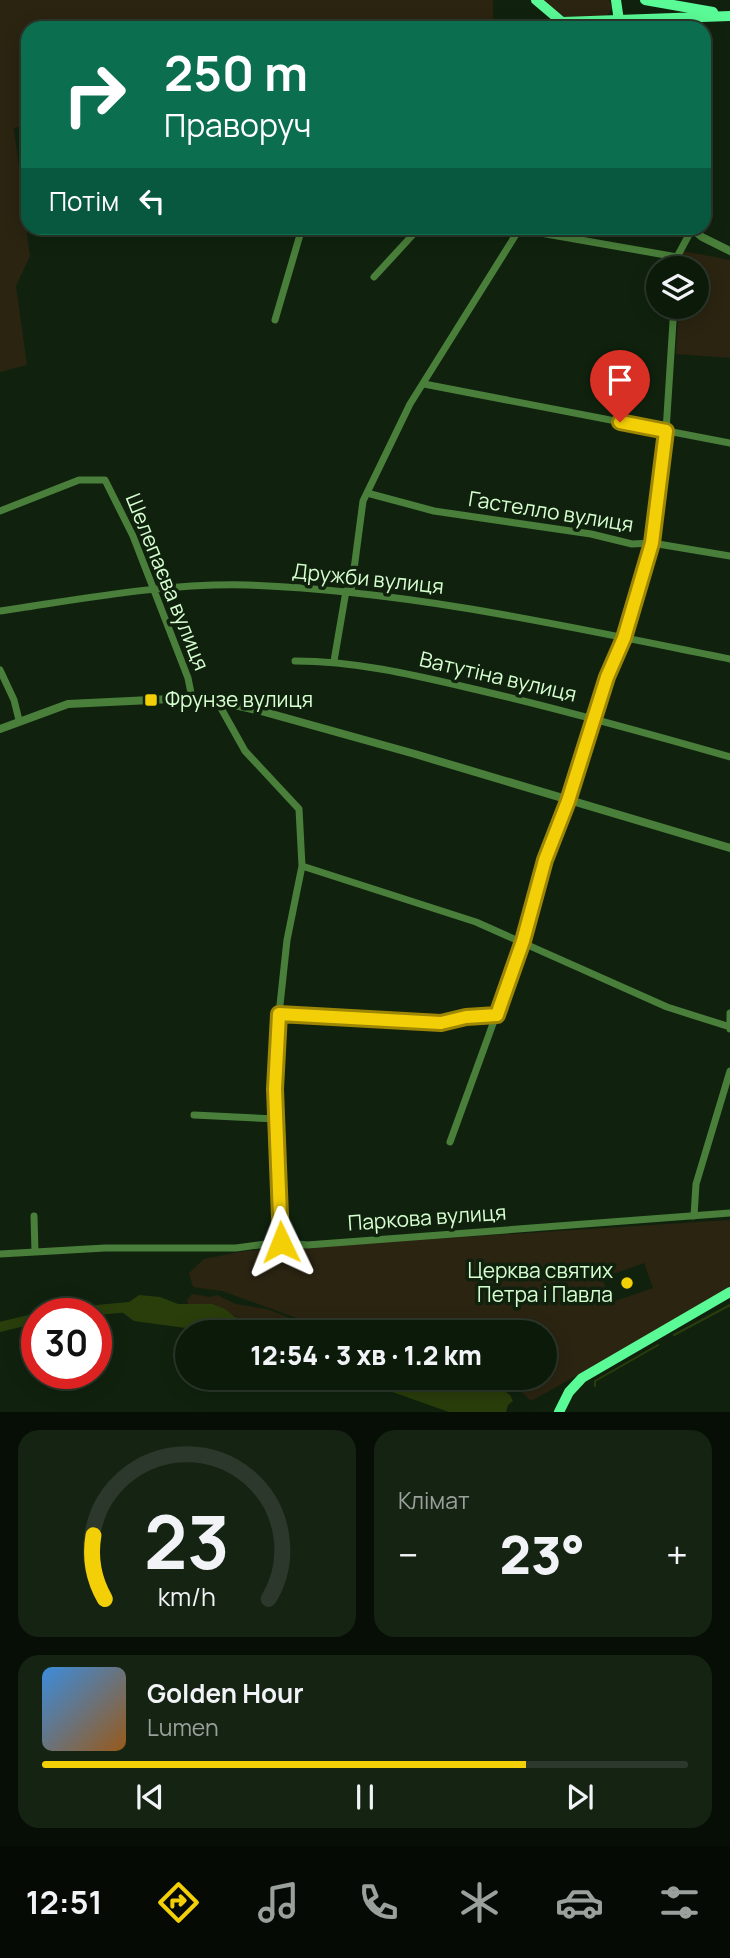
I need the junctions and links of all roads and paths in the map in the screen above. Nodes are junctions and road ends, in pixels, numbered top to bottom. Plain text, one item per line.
1 (536, 0) edge
2 (616, 0) edge
3 (645, 0) edge
4 (730, 15) edge
5 (684, 20) junction
6 (561, 21) edge
7 (619, 21) edge
8 (668, 21) edge
9 (681, 21) edge
10 (300, 235) edge
11 (413, 235) edge
12 (513, 235) edge
13 (556, 235) edge
14 (688, 235) edge
15 (704, 235) edge
16 (730, 251) edge
17 (671, 256) edge
18 (678, 256) edge
19 (374, 277) dead end
20 (673, 319) edge
21 (275, 320) dead end
22 (424, 384) junction
23 (666, 431) junction
24 (730, 443) edge
25 (367, 493) junction
26 (0, 511) edge
27 (652, 543) junction
28 (730, 556) edge
29 (153, 588) junction
30 (349, 592) junction
31 (0, 611) edge
32 (624, 638) junction
33 (730, 659) edge
34 (295, 661) dead end
35 (334, 661) junction
36 (0, 670) edge
37 (192, 698) junction
38 (217, 701) junction
39 (594, 717) junction
40 (19, 720) junction
41 (0, 729) edge
42 (730, 757) edge
43 (568, 801) junction
44 (730, 848) edge
45 (302, 866) junction
46 (523, 941) junction
47 (730, 1013) edge
48 (279, 1014) junction
49 (497, 1015) junction
50 (729, 1027) edge
51 (730, 1071) edge
52 (194, 1115) dead end
53 (276, 1119) junction
54 (450, 1142) dead end
55 (730, 1213) edge
56 (34, 1216) dead end
57 (694, 1216) junction
58 (281, 1242) junction
59 (35, 1252) junction
60 (0, 1254) edge
61 (730, 1292) edge
62 (559, 1412) edge

1 - 6 main road
2 - 7 main road
3 - 4 main road
4 - 5 main road
5 - 8 main road
5 - 9 street
10 - 21 street
11 - 19 street
12 - 22 street
13 - 17 street
14 - 18 street
15 - 16 street
20 - 23 street
22 - 23 street
22 - 25 street
23 - 24 street
23 - 27 street
25 - 27 street, Гастелло вулиця
25 - 30 street
26 - 29 street, Шелепаєва вулиця
27 - 28 street, Гастелло вулиця
27 - 32 street
29 - 30 street, Дружби вулиця
29 - 31 street, Дружби вулиця
29 - 37 street, Шелепаєва вулиця
30 - 32 street, Дружби вулиця
30 - 35 street
32 - 33 street, Дружби вулиця
32 - 39 street
34 - 35 street, Ватутіна вулиця
35 - 39 street, Ватутіна вулиця
36 - 40 street
37 - 38 street
37 - 40 street
38 - 43 street
38 - 45 street
39 - 42 street, Ватутіна вулиця
39 - 43 street
40 - 41 street
43 - 44 street
43 - 46 street
45 - 46 street
45 - 48 street
46 - 49 street
46 - 50 street
47 - 50 street
48 - 49 street
48 - 53 street
49 - 54 street
51 - 57 street
52 - 53 street
53 - 58 street
55 - 57 street, Паркова вулиця
56 - 59 street
57 - 58 street, Паркова вулиця
58 - 59 street, Паркова вулиця
59 - 60 street, Паркова вулиця
61 - 62 main road

